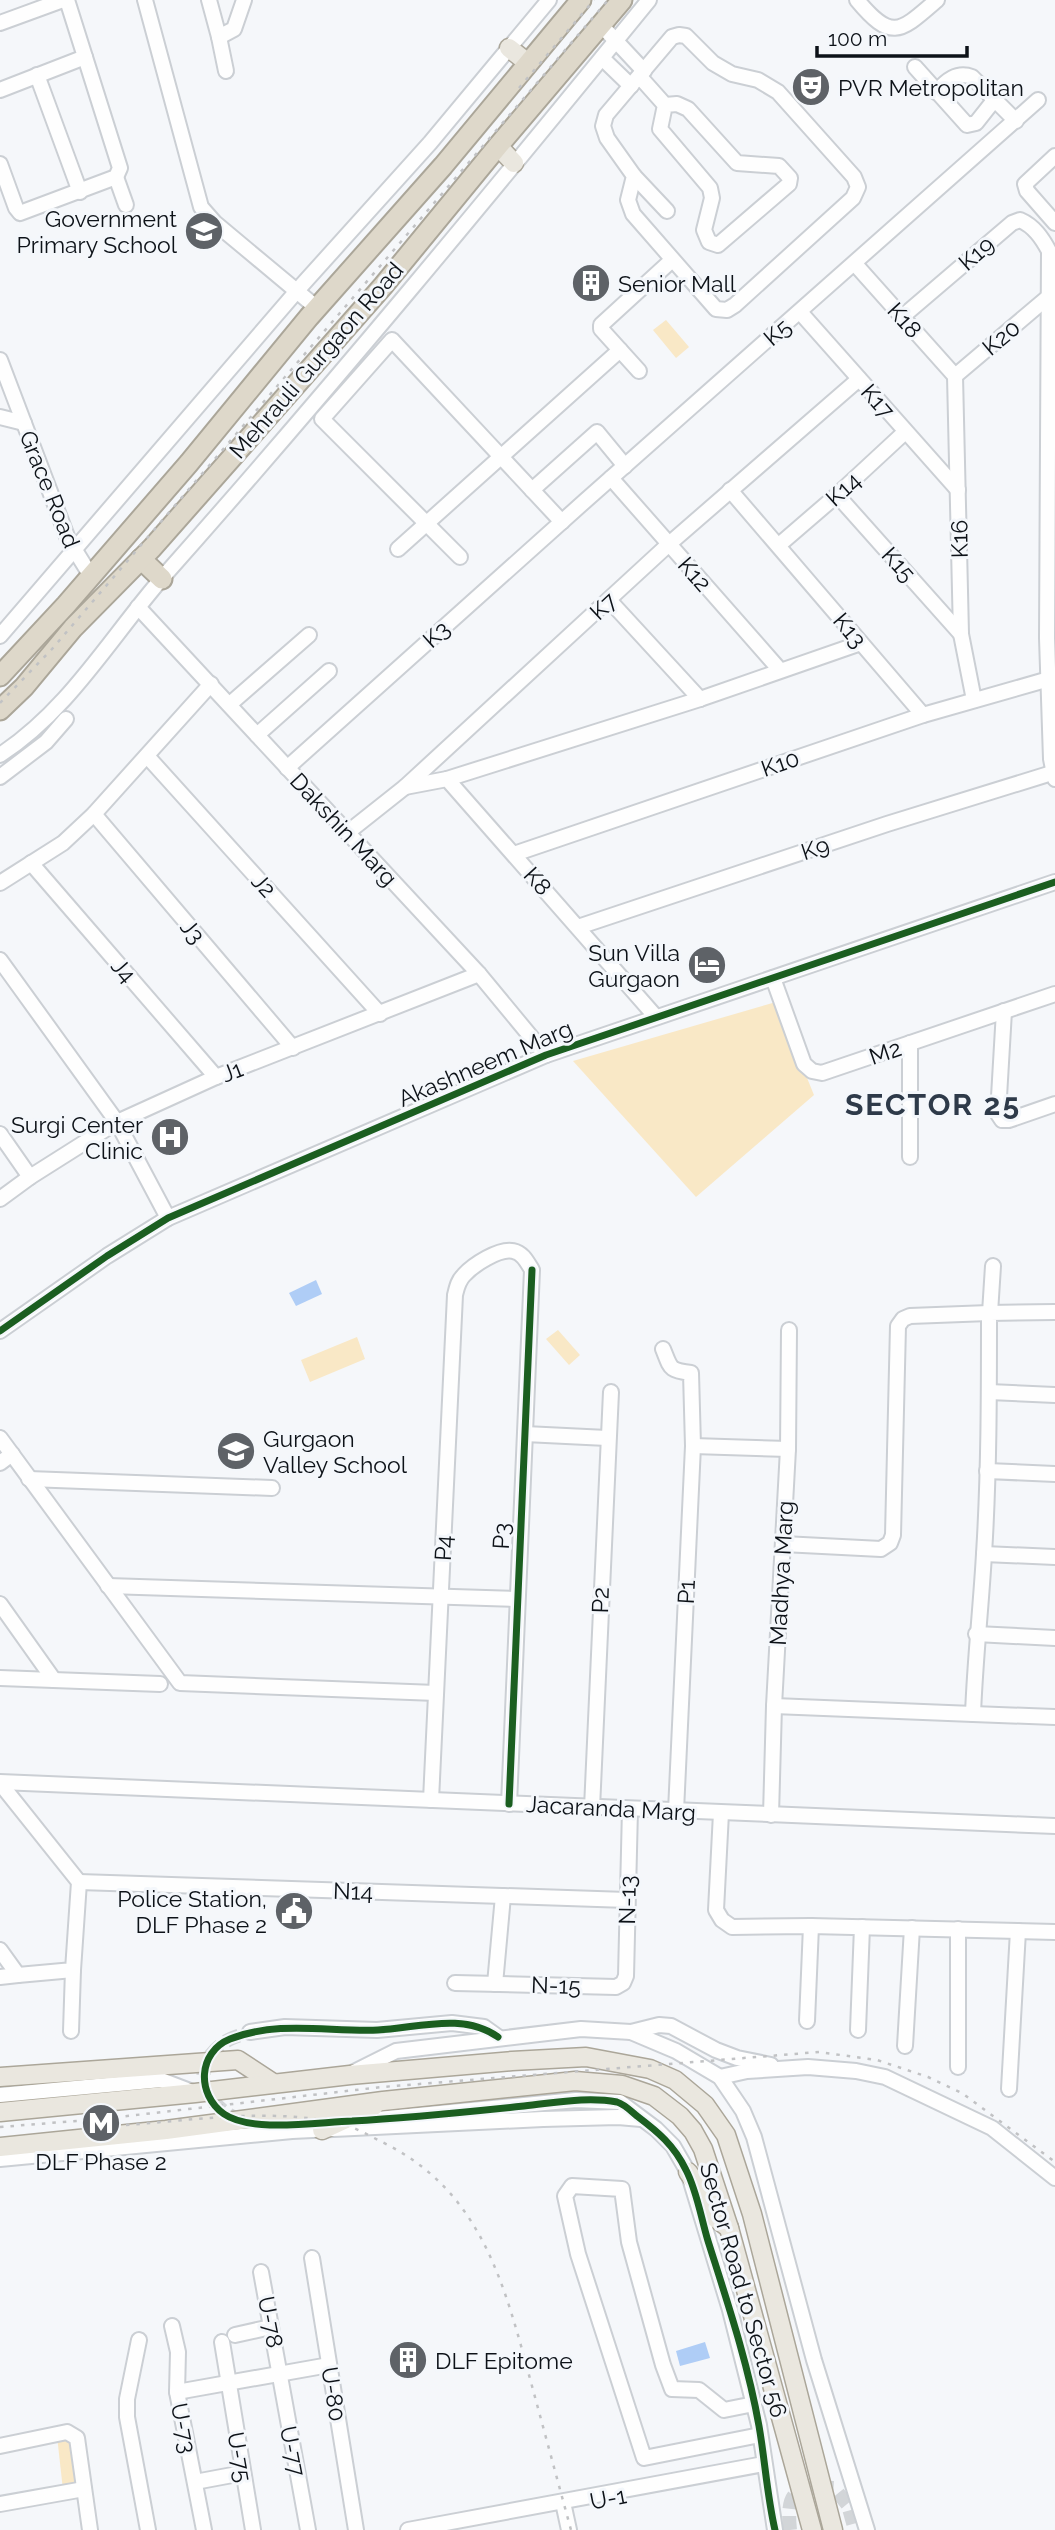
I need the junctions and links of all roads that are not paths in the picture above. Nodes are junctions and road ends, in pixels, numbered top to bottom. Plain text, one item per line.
1 (65, 0) edge
2 (145, 0) edge
3 (209, 0) edge
4 (244, 0) edge
5 (549, 0) edge
6 (582, 0) edge
7 (622, 0) edge
8 (649, 0) edge
9 (857, 0) edge
10 (937, 0) edge
11 (0, 23) edge
12 (601, 25) junction
13 (219, 37) junction
14 (617, 40) junction
15 (509, 48) junction
16 (85, 57) junction
17 (602, 58) junction
18 (528, 64) junction
19 (915, 67) dead end
20 (226, 71) dead end
21 (37, 75) junction
22 (638, 78) junction
23 (0, 90) edge
24 (936, 92) junction
25 (995, 99) junction
26 (1038, 100) dead end
27 (665, 105) junction
28 (1016, 121) junction
29 (498, 146) junction
30 (1055, 156) edge
31 (514, 163) junction
32 (0, 164) edge
33 (634, 176) junction
34 (116, 177) junction
35 (79, 192) junction
36 (126, 205) dead end
37 (667, 211) dead end
38 (1055, 223) edge
39 (672, 260) junction
40 (855, 264) junction
41 (1052, 272) edge
42 (297, 292) junction
43 (1048, 298) junction
44 (317, 308) junction
45 (800, 312) junction
46 (902, 317) junction
47 (1051, 327) edge
48 (620, 350) junction
49 (0, 360) edge
50 (639, 371) dead end
51 (955, 376) junction
52 (1051, 377) edge
53 (859, 379) junction
54 (7, 396) edge
55 (0, 417) edge
56 (24, 423) junction
57 (905, 432) junction
58 (500, 456) junction
59 (188, 463) junction
60 (625, 466) junction
61 (1052, 470) edge
62 (611, 478) junction
63 (209, 482) junction
64 (532, 490) junction
65 (730, 490) junction
66 (958, 490) junction
67 (837, 495) junction
68 (585, 500) joint
69 (562, 522) junction
70 (427, 523) junction
71 (669, 544) junction
72 (779, 545) junction
73 (398, 549) dead end
74 (74, 552) junction
75 (1052, 553) edge
76 (460, 556) dead end
77 (141, 559) junction
78 (90, 576) junction
79 (162, 579) junction
80 (609, 600) junction
81 (138, 607) junction
82 (961, 634) junction
83 (309, 635) dead end
84 (0, 636) edge
85 (1051, 638) edge
86 (861, 643) junction
87 (779, 669) junction
88 (329, 671) dead end
89 (0, 676) edge
90 (1049, 679) junction
91 (211, 684) junction
92 (700, 699) junction
93 (974, 700) junction
94 (230, 704) junction
95 (0, 710) edge
96 (923, 715) junction
97 (66, 719) dead end
98 (257, 735) junction
99 (0, 755) edge
100 (147, 756) junction
101 (287, 768) junction
102 (1054, 768) edge
103 (0, 777) edge
104 (447, 779) junction
105 (405, 788) junction
106 (94, 814) junction
107 (347, 833) junction
108 (514, 854) junction
109 (32, 863) junction
110 (1055, 882) edge
111 (0, 883) edge
112 (579, 927) junction
113 (0, 960) edge
114 (480, 974) junction
115 (773, 978) junction
116 (1055, 994) edge
117 (1004, 1011) junction
118 (380, 1014) junction
119 (656, 1017) junction
120 (910, 1043) junction
121 (293, 1048) junction
122 (547, 1055) junction
123 (216, 1077) junction
124 (1055, 1104) edge
125 (117, 1122) junction
126 (0, 1134) edge
127 (910, 1157) dead end
128 (30, 1177) junction
129 (0, 1199) edge
130 (168, 1218) junction
131 (993, 1266) dead end
132 (531, 1270) joint
133 (1055, 1312) edge
134 (989, 1313) junction
135 (789, 1330) dead end
136 (0, 1331) edge
137 (663, 1349) dead end
138 (611, 1392) dead end
139 (989, 1392) junction
140 (1055, 1395) edge
141 (525, 1434) junction
142 (0, 1438) edge
143 (607, 1438) junction
144 (693, 1446) junction
145 (788, 1449) junction
146 (6, 1458) edge
147 (987, 1471) junction
148 (1055, 1474) edge
149 (29, 1479) junction
150 (272, 1488) dead end
151 (783, 1544) junction
152 (984, 1553) junction
153 (1055, 1557) edge
154 (108, 1586) junction
155 (440, 1597) junction
156 (517, 1599) junction
157 (0, 1604) edge
158 (976, 1634) junction
159 (1055, 1638) edge
160 (0, 1678) edge
161 (54, 1680) junction
162 (160, 1684) dead end
163 (436, 1693) junction
164 (774, 1706) junction
165 (973, 1714) junction
166 (1055, 1717) edge
167 (0, 1782) edge
168 (430, 1800) junction
169 (509, 1804) junction
170 (592, 1808) junction
171 (630, 1809) junction
172 (676, 1811) junction
173 (721, 1813) junction
174 (771, 1815) junction
175 (1055, 1826) edge
176 (79, 1882) junction
177 (503, 1896) junction
178 (627, 1900) junction
179 (811, 1926) junction
180 (862, 1927) junction
181 (912, 1928) junction
182 (958, 1929) junction
183 (1018, 1931) junction
184 (1055, 1932) edge
185 (0, 1950) edge
186 (73, 1970) junction
187 (18, 1975) junction
188 (0, 1977) edge
189 (455, 1983) dead end
190 (495, 1984) junction
191 (616, 1987) joint
192 (807, 2021) dead end
193 (858, 2030) dead end
194 (71, 2031) dead end
195 (250, 2032) tunnel mouth
196 (631, 2032) junction
197 (498, 2037) junction
198 (905, 2046) dead end
199 (958, 2067) dead end
200 (785, 2068) junction
201 (350, 2075) junction
202 (0, 2077) edge
203 (720, 2077) junction
204 (273, 2083) junction
205 (1009, 2089) dead end
206 (195, 2093) junction
207 (0, 2095) edge
208 (383, 2101) junction
209 (0, 2112) edge
210 (378, 2119) tunnel mouth
211 (642, 2119) junction
212 (322, 2130) junction
213 (55, 2142) junction
214 (0, 2147) edge
215 (76, 2152) junction
216 (0, 2159) edge
217 (688, 2172) junction
218 (1055, 2178) edge
219 (729, 2228) junction
220 (312, 2258) dead end
221 (261, 2272) dead end
222 (173, 2326) dead end
223 (271, 2327) junction
224 (235, 2334) dead end
225 (139, 2340) dead end
226 (222, 2342) dead end
227 (329, 2365) junction
228 (280, 2372) junction
229 (228, 2383) junction
230 (177, 2392) junction
231 (754, 2404) junction
232 (760, 2435) junction
233 (0, 2446) edge
234 (764, 2467) junction
235 (243, 2473) junction
236 (195, 2482) junction
237 (84, 2489) junction
238 (0, 2504) edge
239 (564, 2507) junction
240 (413, 2529) edge
241 (90, 2530) edge
242 (148, 2530) edge
243 (204, 2530) edge
244 (253, 2530) edge
245 (308, 2530) edge
246 (356, 2530) edge
247 (452, 2530) edge
248 (569, 2530) edge
249 (775, 2530) edge
250 (812, 2530) edge
251 (833, 2530) edge
252 (867, 2530) edge

1 - 11 street
1 - 16 street
2 - 42 street
3 - 13 street
4 - 13 street
5 - 15 street
6 - 18 highway, Mehrauli Gurgaon Road
7 - 12 highway, Mehrauli Gurgaon Road
8 - 14 street
9 - 10 street
12 - 14 street
12 - 29 highway, Mehrauli Gurgaon Road
13 - 20 street
14 - 17 street
14 - 22 street
15 - 18 main road
15 - 42 street
16 - 21 street
16 - 34 street
17 - 22 street
17 - 31 street
18 - 44 highway, Mehrauli Gurgaon Road
19 - 24 street
21 - 23 street
21 - 35 street
22 - 27 street
22 - 33 street
22 - 39 street
24 - 25 street
24 - 25 street
25 - 28 street
26 - 28 street, K5
27 - 27 street
28 - 40 street, K5
29 - 31 main road
29 - 63 highway, Mehrauli Gurgaon Road
30 - 38 street
31 - 79 street
32 - 35 street
33 - 37 street
33 - 39 street
34 - 35 street
34 - 36 street
39 - 48 street
40 - 45 street, K5
40 - 46 street, K18
41 - 43 street
41 - 46 street, K19
42 - 44 street
42 - 74 street
43 - 47 street
43 - 51 street, K20
44 - 59 highway, Mehrauli Gurgaon Road
45 - 53 street, K17
45 - 60 street, K5
46 - 51 street, K18
47 - 52 street
48 - 50 street
48 - 58 street
49 - 54 street, Grace Road
51 - 66 street, K16
52 - 61 street
53 - 57 street, K17
53 - 65 street, K7
54 - 56 street, Grace Road
55 - 56 street
56 - 74 street, Grace Road
57 - 66 street, K17
57 - 67 street, K14
58 - 64 street
58 - 70 street
58 - 70 street
59 - 63 highway
59 - 78 highway, Mehrauli Gurgaon Road
60 - 62 street, K5
60 - 64 street
61 - 75 street
62 - 68 street, K5
62 - 71 street, K12
63 - 77 highway, Mehrauli Gurgaon Road
64 - 69 street
65 - 71 street, K7
65 - 72 street, K13
66 - 82 street, K16
67 - 72 street, K14
67 - 82 street, K15
68 - 69 street, K3
69 - 101 street, K3
70 - 73 street
70 - 76 street
71 - 80 street, K7
71 - 87 street, K12
72 - 86 street, K13
74 - 78 street, Grace Road
74 - 84 street
75 - 85 street
77 - 79 highway
77 - 95 highway, Mehrauli Gurgaon Road
78 - 89 highway, Mehrauli Gurgaon Road
79 - 81 street
80 - 92 street
80 - 105 street, K7
81 - 91 street, Dakshin Marg
81 - 99 street
82 - 93 street, K16
83 - 94 street
85 - 90 street
86 - 87 street
86 - 96 street, K13
87 - 92 street
88 - 98 street
90 - 93 street, K10
90 - 102 street
91 - 94 street, Dakshin Marg
91 - 100 street
92 - 104 street
93 - 96 street, K10
94 - 98 street, Dakshin Marg
96 - 108 street, K10
97 - 103 street
98 - 101 street, Dakshin Marg
100 - 106 street
100 - 118 street, J2
101 - 107 street, Dakshin Marg
102 - 112 street, K9
104 - 105 street
104 - 108 street, K8
105 - 107 street, K7
106 - 109 street
106 - 121 street, J3
107 - 114 street, Dakshin Marg
108 - 112 street, K8
109 - 111 street
109 - 123 street, J4
110 - 115 street, Akashneem Marg
112 - 119 street, K8
113 - 125 street
114 - 118 street, J1
114 - 122 street, Dakshin Marg
115 - 119 street, Akashneem Marg
115 - 120 street, M2
116 - 117 street, M2
117 - 120 street, M2
117 - 124 street
118 - 121 street, J1
119 - 122 street, Akashneem Marg
120 - 127 street
121 - 123 street, J1
122 - 130 street, Akashneem Marg
123 - 125 street, J1
125 - 128 street, J1
125 - 130 street
126 - 128 street
128 - 129 street, J1
130 - 136 street, Akashneem Marg
131 - 134 street
132 - 141 street, P3
132 - 155 street, P4
133 - 134 street
134 - 139 street
134 - 151 street
135 - 145 street, Madhya Marg
137 - 144 street, P1
138 - 143 street, P2
139 - 140 street
139 - 147 street
141 - 143 street
141 - 156 street, P3
142 - 146 street
143 - 170 street, P2
144 - 145 street
144 - 172 street, P1
145 - 151 street, Madhya Marg
146 - 149 street
147 - 148 street
147 - 152 street
149 - 150 street
149 - 154 street
151 - 164 street, Madhya Marg
152 - 153 street
152 - 158 street
154 - 155 street
154 - 163 street
155 - 156 street
155 - 163 street, P4
156 - 169 street, P3
157 - 161 street
158 - 159 street
158 - 165 street
160 - 161 street
161 - 162 street
163 - 168 street, P4
164 - 165 street
164 - 174 street, Madhya Marg
165 - 166 street
167 - 168 street, Jacaranda Marg
167 - 176 street
168 - 169 street, Jacaranda Marg
169 - 170 street, Jacaranda Marg
170 - 171 street, Jacaranda Marg
171 - 172 street, Jacaranda Marg
171 - 178 street, N-13
172 - 173 street, Jacaranda Marg
173 - 174 street, Jacaranda Marg
173 - 179 street
174 - 175 street, Jacaranda Marg
176 - 177 street, N14
176 - 186 street
177 - 178 street, N14
177 - 190 street
178 - 191 street, N-13
179 - 180 street
179 - 192 street
180 - 181 street
180 - 193 street
181 - 182 street
181 - 198 street
182 - 183 street
182 - 199 street
183 - 184 street
183 - 205 street
185 - 187 street
186 - 187 street
186 - 194 street
187 - 188 street
189 - 190 street, N-15
190 - 191 street, N-15
195 - 197 street
196 - 197 street
196 - 200 street
196 - 203 street
197 - 201 street
200 - 203 street
200 - 218 street
201 - 204 main road
201 - 251 main road
202 - 204 main road
203 - 252 street
204 - 206 main road
206 - 207 street
206 - 209 main road
208 - 212 main road
208 - 213 main road, Sector Road to Sector 56
208 - 219 main road, Sector Road to Sector 56
210 - 211 street
211 - 212 street
211 - 217 street
212 - 215 street
213 - 214 main road, Sector Road to Sector 56
213 - 215 main road
215 - 216 street
217 - 219 main road
217 - 231 street
219 - 250 main road, Sector Road to Sector 56
220 - 227 street, U-80
221 - 223 street, U-78
222 - 230 street, U-73
223 - 224 street
223 - 228 street, U-78
225 - 242 street
226 - 229 street, U-75
227 - 228 street
227 - 246 street, U-80
228 - 229 street
228 - 245 street, U-77
229 - 230 street
229 - 235 street, U-75
230 - 236 street, U-73
231 - 232 street
231 - 232 street
232 - 234 street
233 - 237 street
234 - 239 street, U-1
234 - 240 street
234 - 249 street
235 - 236 street
235 - 244 street, U-75
236 - 243 street, U-73
237 - 238 street
237 - 241 street
239 - 247 street, U-1
239 - 248 street

